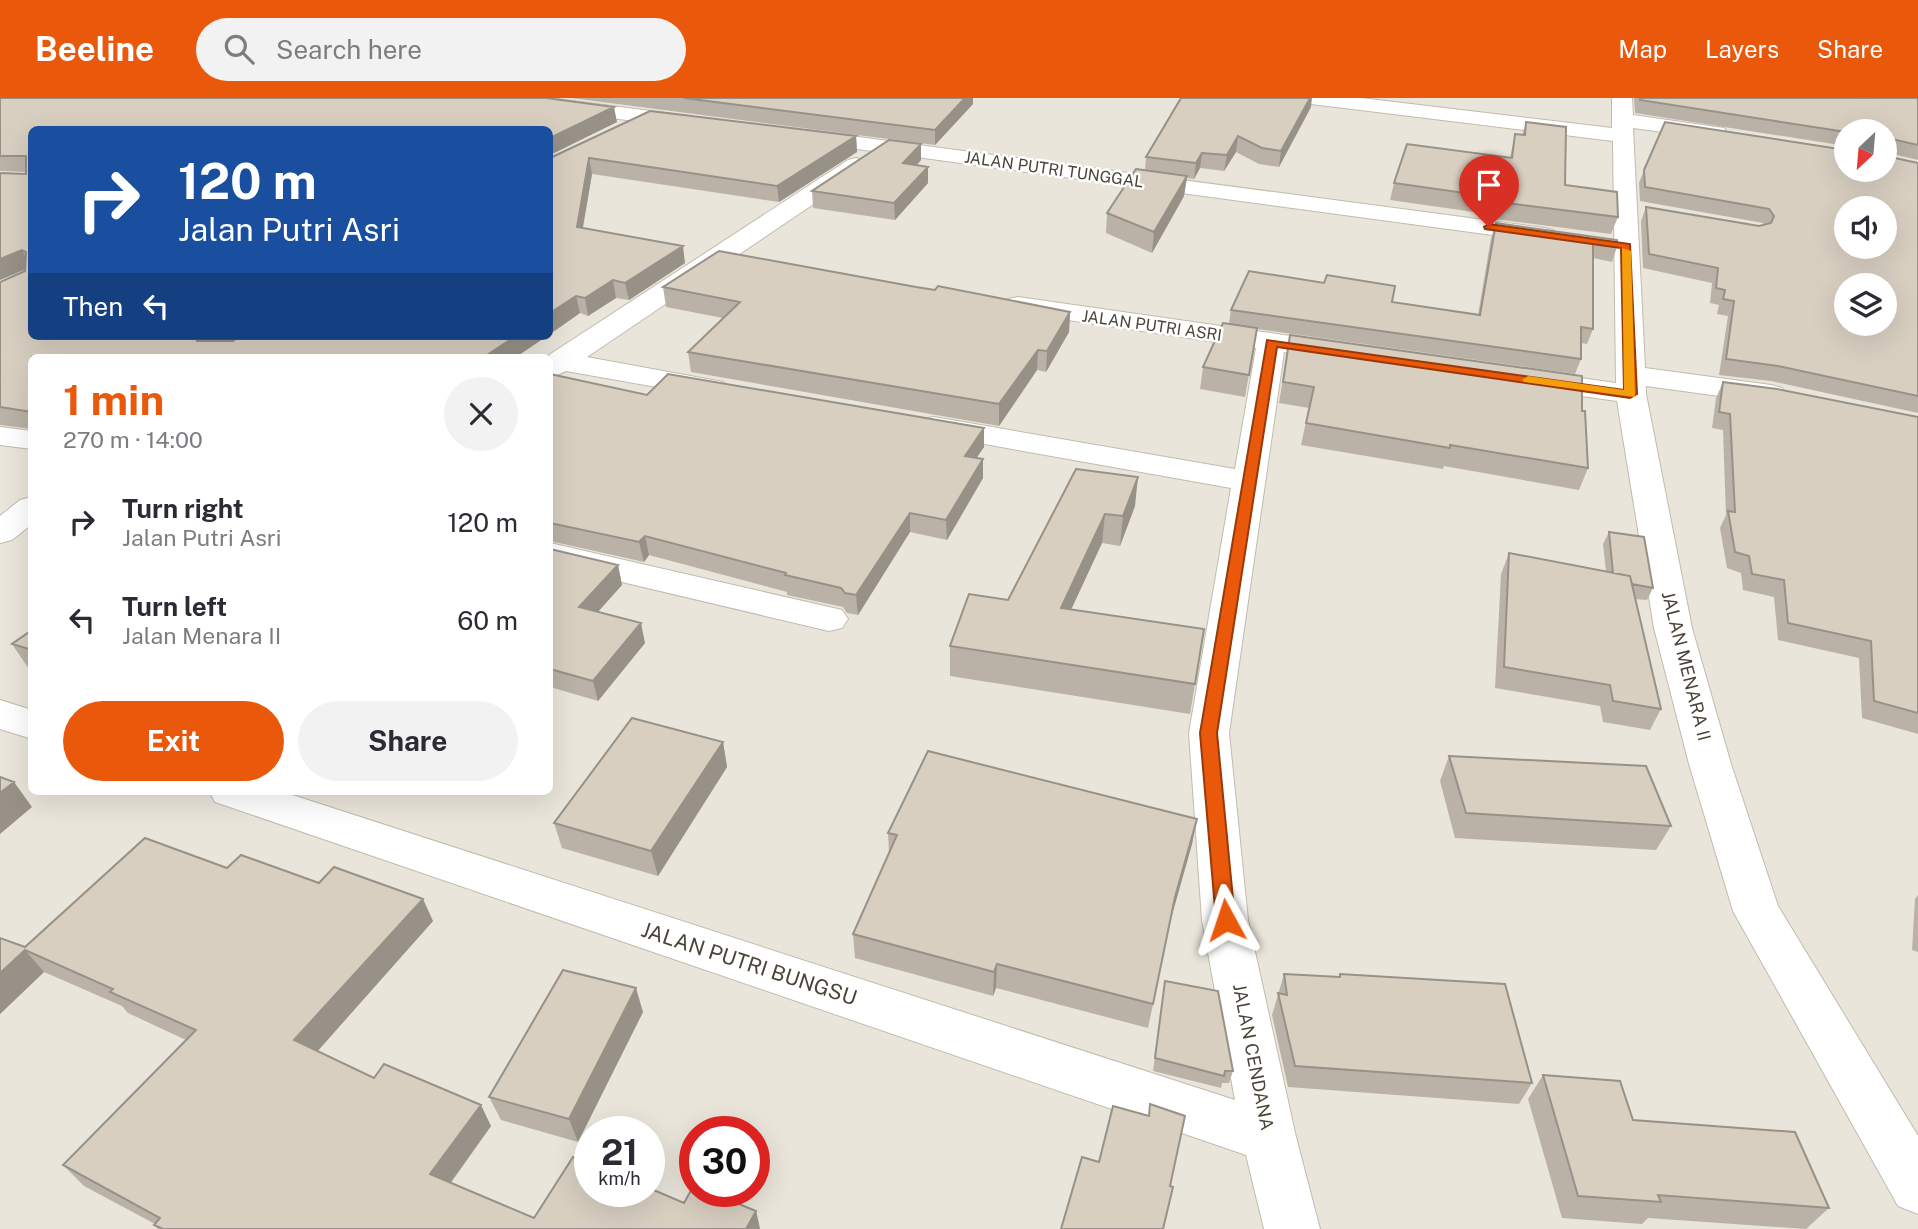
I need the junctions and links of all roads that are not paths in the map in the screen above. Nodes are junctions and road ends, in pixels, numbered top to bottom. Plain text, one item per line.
1 (501, 98) edge
2 (679, 98) edge
3 (1311, 98) edge
4 (648, 117) junction
5 (1622, 118) edge
6 (714, 125) edge
7 (780, 133) edge
8 (611, 135) edge
9 (1731, 136) edge
10 (885, 146) junction
11 (1650, 212) edge
12 (1616, 232) junction
13 (1571, 238) edge
14 (716, 256) junction
15 (757, 263) edge
16 (987, 301) edge
17 (1271, 342) junction
18 (1365, 356) edge
19 (554, 365) edge
20 (1512, 377) edge
21 (1631, 385) junction
22 (735, 392) edge
23 (1797, 399) edge
24 (911, 422) edge
25 (0, 436) edge
26 (28, 440) edge
27 (1250, 481) junction
28 (28, 510) edge
29 (0, 533) edge
30 (553, 555) edge
31 (830, 619) dead end
32 (0, 715) edge
33 (28, 724) edge
34 (242, 795) edge
35 (1269, 1138) junction
36 (1918, 1187) edge
37 (1292, 1229) edge

1 - 4 street
2 - 4 street
3 - 5 street
4 - 6 street
4 - 8 street
5 - 9 street
5 - 12 street, JALAN MENARA II
7 - 10 street, JALAN PUTRI TUNGGAL
10 - 13 street, JALAN PUTRI TUNGGAL
10 - 14 street
11 - 12 street
12 - 21 street, JALAN MENARA II
14 - 15 street
14 - 19 street
16 - 17 street, JALAN PUTRI ASRI
17 - 18 street, JALAN PUTRI ASRI
17 - 27 street, JALAN CENDANA
19 - 22 street
20 - 21 street
21 - 23 street
21 - 36 street, JALAN MENARA II
24 - 27 street
25 - 26 street
27 - 35 street, JALAN CENDANA
28 - 29 street
30 - 31 street
32 - 33 street
34 - 35 street, JALAN PUTRI BUNGSU
35 - 37 street, JALAN CENDANA

